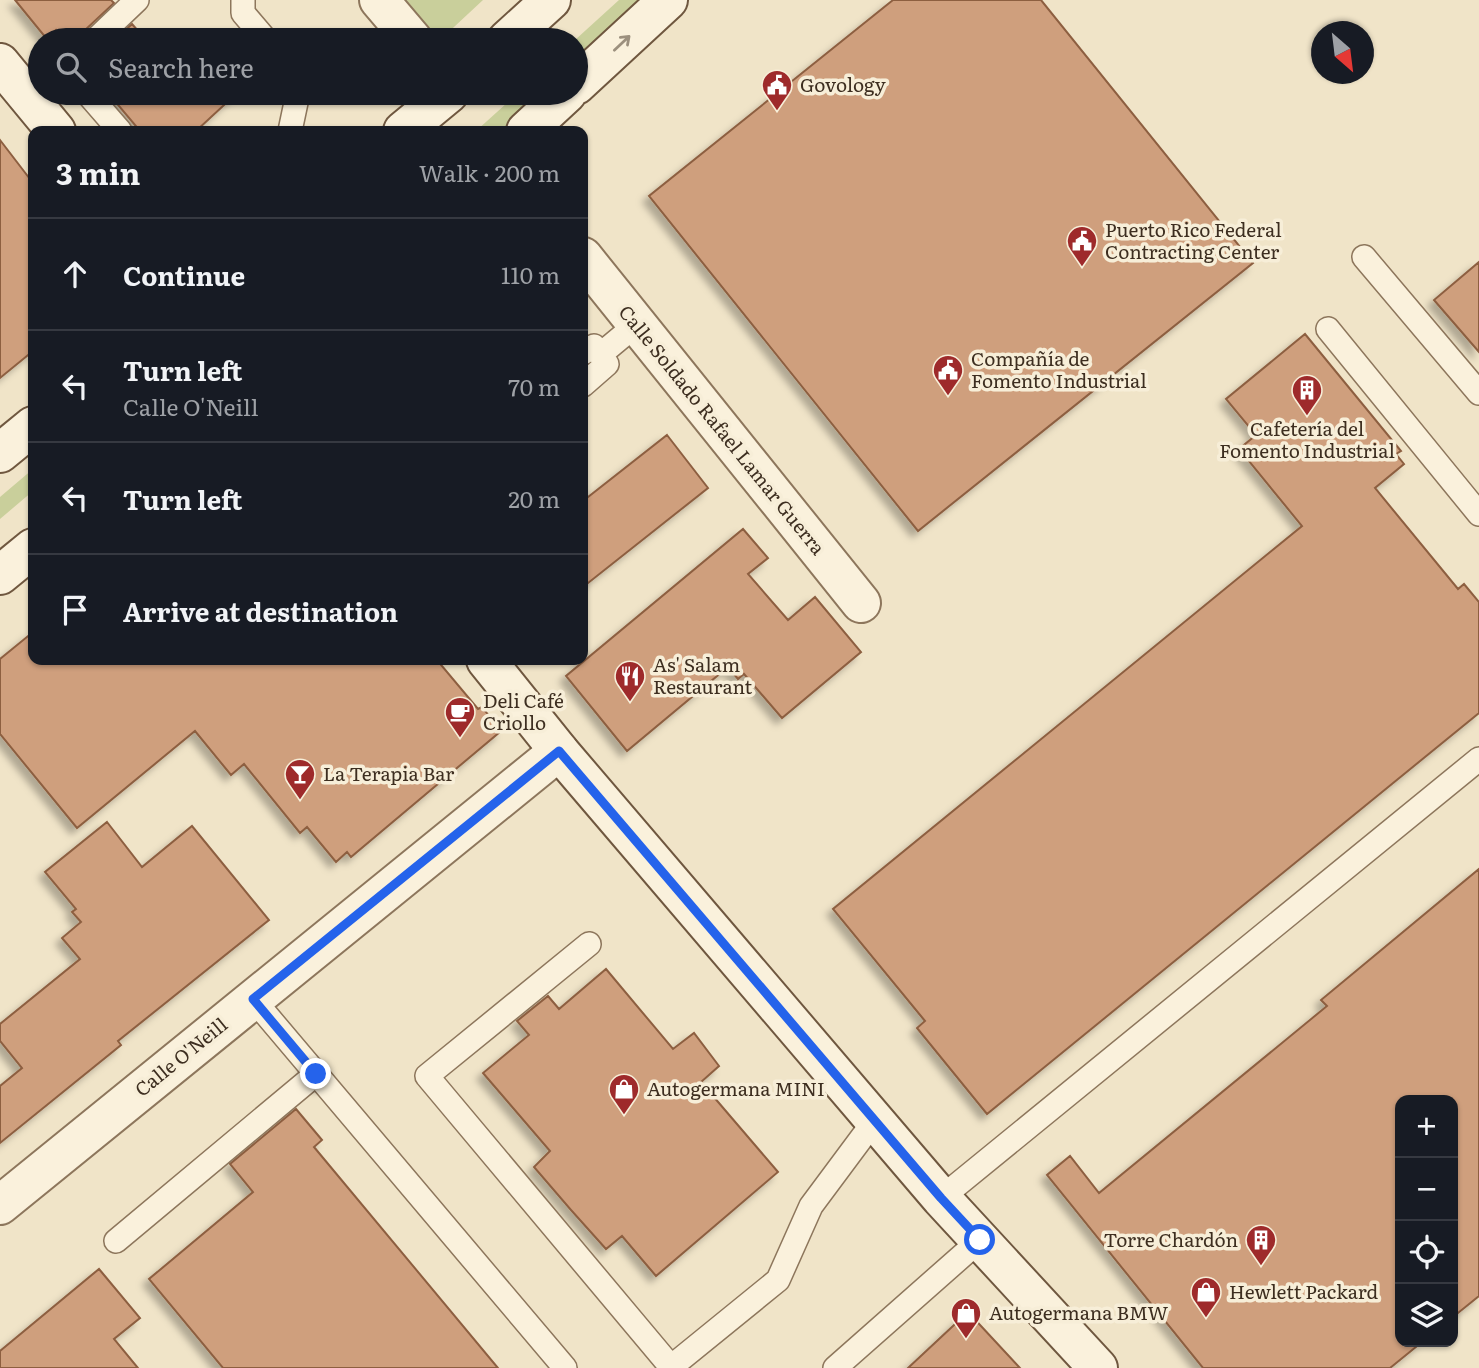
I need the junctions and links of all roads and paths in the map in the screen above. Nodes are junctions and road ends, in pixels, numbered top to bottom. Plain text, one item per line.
1 (137, 0) edge
2 (243, 0) edge
3 (379, 0) edge
4 (551, 0) edge
5 (668, 0) edge
6 (108, 28) edge
7 (256, 28) edge
8 (403, 28) edge
9 (520, 28) edge
10 (0, 64) edge
11 (588, 74) edge
12 (28, 98) edge
13 (34, 105) edge
14 (97, 105) edge
15 (295, 105) edge
16 (434, 105) edge
17 (555, 105) edge
18 (51, 126) edge
19 (116, 126) edge
20 (291, 126) edge
21 (409, 126) edge
22 (532, 126) edge
23 (1364, 257) dead end
24 (588, 263) edge
25 (637, 324) junction
26 (1328, 329) dead end
27 (592, 354) edge
28 (588, 381) edge
29 (1479, 393) edge
30 (28, 430) edge
31 (0, 453) edge
32 (1479, 514) edge
33 (28, 552) edge
34 (0, 575) edge
35 (861, 603) dead end
36 (490, 665) edge
37 (559, 751) junction
38 (1479, 759) edge
39 (589, 944) dead end
40 (253, 999) junction
41 (316, 1074) junction
42 (875, 1121) junction
43 (941, 1198) junction
44 (0, 1205) edge
45 (980, 1240) junction
46 (116, 1241) dead end
47 (565, 1368) edge
48 (671, 1368) edge
49 (835, 1368) edge
50 (1098, 1368) edge

1 - 6 lane
2 - 7 lane
3 - 8 street
4 - 9 street
11 -> 5 street
10 - 12 street
13 - 18 street
14 - 19 lane
15 - 20 lane
16 - 21 street
17 - 22 street
23 - 29 lane
24 - 25 street, Calle Soldado Rafael Lamar Guerra
25 - 27 lane
25 - 35 street, Calle Soldado Rafael Lamar Guerra
26 - 32 lane
27 - 28 lane
30 - 31 street
33 - 34 street
36 - 37 street
37 - 40 street, Calle O'Neill
37 - 42 street
38 - 43 lane
39 - 48 lane
40 - 41 lane
40 - 44 street, Calle O'Neill
41 - 46 lane
41 - 47 lane
42 - 43 street
42 - 48 lane
43 - 45 street
45 - 49 lane
45 - 50 street

